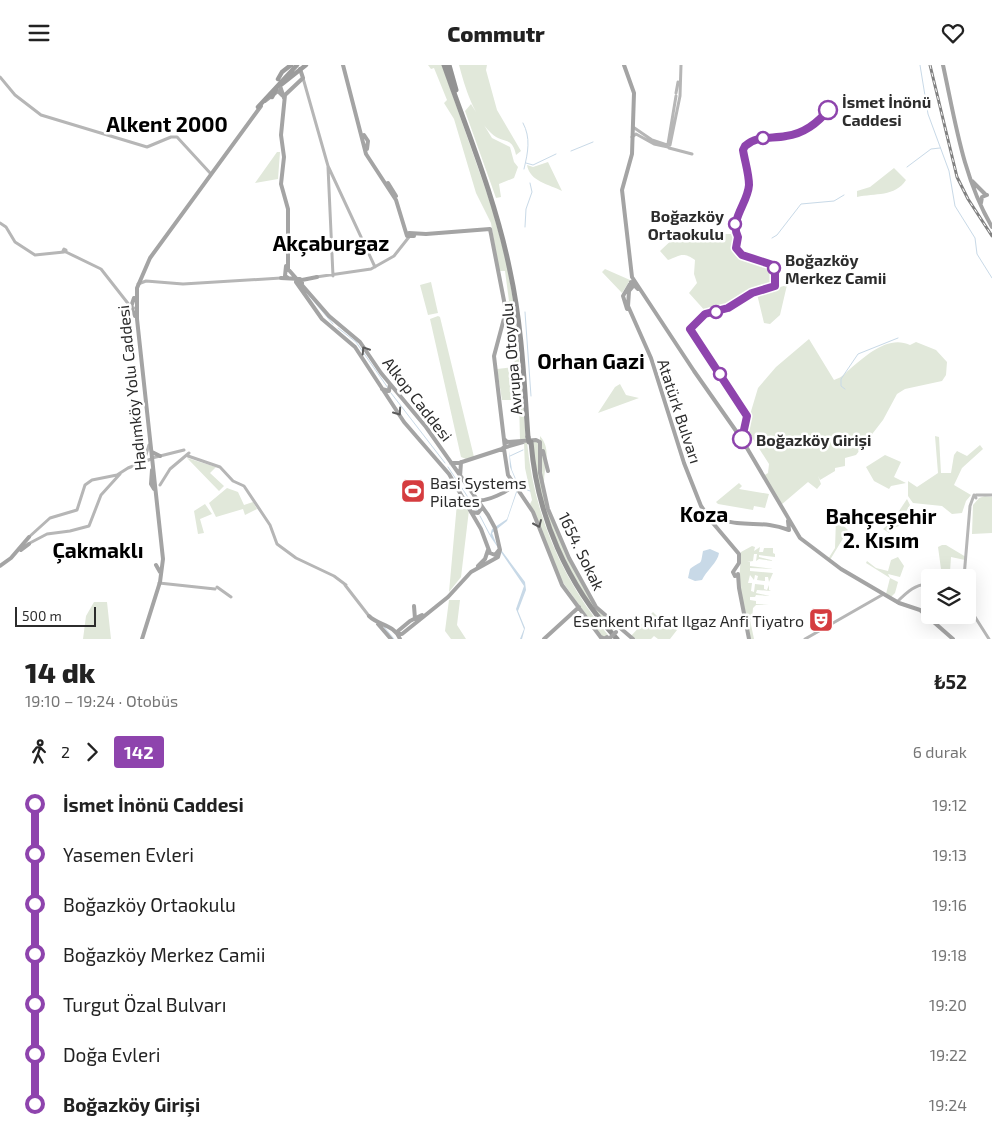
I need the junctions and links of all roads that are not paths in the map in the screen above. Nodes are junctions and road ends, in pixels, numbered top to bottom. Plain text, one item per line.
1 (292, 65) edge
2 (447, 65) edge
3 (623, 65) edge
4 (680, 65) edge
5 (944, 65) edge
6 (301, 66) edge
7 (344, 67) edge
8 (0, 76) edge
9 (303, 78) junction
10 (280, 84) junction
11 (272, 97) junction
12 (265, 101) junction
13 (283, 105) junction
14 (258, 107) joint
15 (283, 118) junction
16 (631, 121) junction
17 (632, 137) junction
18 (233, 143) junction
19 (669, 146) junction
20 (328, 166) junction
21 (211, 171) junction
22 (971, 181) junction
23 (978, 197) junction
24 (621, 198) junction
25 (981, 203) junction
26 (0, 223) edge
27 (992, 225) edge
28 (409, 235) junction
29 (375, 267) junction
30 (141, 273) junction
31 (334, 275) junction
32 (292, 277) junction
33 (317, 277) junction
34 (281, 278) joint
35 (158, 281) junction
36 (634, 282) junction
37 (138, 284) junction
38 (302, 284) junction
39 (134, 306) junction
40 (390, 382) junction
41 (379, 385) junction
42 (400, 395) junction
43 (661, 398) junction
44 (389, 400) junction
45 (741, 438) junction
46 (503, 440) junction
47 (528, 440) junction
48 (149, 445) junction
49 (542, 447) junction
50 (504, 449) junction
51 (498, 451) junction
52 (152, 452) junction
53 (177, 452) junction
54 (504, 455) junction
55 (160, 456) junction
56 (186, 456) junction
57 (446, 457) junction
58 (151, 458) junction
59 (142, 462) junction
60 (462, 462) junction
61 (151, 464) junction
62 (441, 465) junction
63 (452, 465) junction
64 (548, 471) dead end
65 (449, 473) junction
66 (120, 474) junction
67 (112, 476) junction
68 (460, 477) junction
69 (691, 481) junction
70 (112, 482) junction
71 (513, 484) junction
72 (157, 487) junction
73 (992, 495) edge
74 (478, 502) junction
75 (469, 510) junction
76 (489, 517) junction
77 (715, 521) junction
78 (477, 523) junction
79 (789, 529) junction
80 (29, 537) junction
81 (29, 544) junction
82 (488, 547) junction
83 (500, 548) junction
84 (160, 565) junction
85 (0, 567) edge
86 (966, 569) edge
87 (161, 574) junction
88 (160, 583) junction
89 (921, 588) edge
90 (883, 594) junction
91 (229, 598) dead end
92 (446, 599) junction
93 (898, 603) junction
94 (413, 606) dead end
95 (579, 607) junction
96 (418, 616) junction
97 (372, 619) junction
98 (976, 620) edge
99 (976, 622) edge
100 (414, 623) junction
101 (618, 624) junction
102 (384, 627) junction
103 (622, 628) junction
104 (403, 630) junction
105 (616, 632) junction
106 (398, 634) junction
107 (602, 638) edge
108 (609, 638) edge
109 (141, 639) edge
110 (391, 639) edge
111 (401, 639) edge
112 (544, 639) edge
113 (616, 639) edge
114 (634, 639) edge
115 (749, 639) edge
116 (805, 639) edge
117 (952, 639) edge
118 (988, 639) edge

1 - 10 highway
2 - 47 highway, Avrupa Otoyolu
2 - 47 highway, Avrupa Otoyolu
3 - 16 main road
4 - 19 main road
5 - 22 main road
6 - 9 main road
6 - 10 highway
6 - 10 highway, Hadımköy Yolu Caddesi
6 - 14 highway, Hadımköy Yolu Caddesi
7 - 28 main road
8 - 21 main road
9 - 15 main road
9 - 20 main road
10 - 11 highway
10 - 12 main road, Hadımköy Yolu Caddesi
10 - 13 main road
11 - 12 main road
11 - 13 main road
12 - 18 main road, Hadımköy Yolu Caddesi
13 - 15 main road
14 - 18 main road, Hadımköy Yolu Caddesi
15 - 32 main road
16 - 17 main road
16 - 19 main road
16 - 24 main road
17 - 19 main road
17 - 24 main road
18 - 21 main road, Hadımköy Yolu Caddesi
18 - 21 main road, Hadımköy Yolu Caddesi
19 - 19 main road
20 - 29 main road
20 - 31 main road
21 - 30 main road, Hadımköy Yolu Caddesi
21 - 39 main road, Hadımköy Yolu Caddesi
22 - 23 main road
22 - 25 main road
23 - 25 main road
23 - 27 main road
24 - 36 main road
25 - 27 main road
26 - 39 main road
28 - 29 main road
28 - 46 main road
29 - 31 main road
30 - 35 main road
30 - 37 main road, Hadımköy Yolu Caddesi
31 - 33 main road
32 - 33 main road
32 - 34 main road
32 - 38 main road, Alkop Caddesi
32 - 41 main road, Alkop Caddesi
33 - 38 main road
34 - 35 main road
35 - 37 main road
36 - 43 main road, Atatürk Bulvarı
36 - 45 main road
36 - 45 main road
37 - 39 main road, Hadımköy Yolu Caddesi
40 -> 38 main road, Alkop Caddesi
39 - 48 main road, Hadımköy Yolu Caddesi
39 - 52 main road, Hadımköy Yolu Caddesi
40 - 41 main road
40 - 42 main road, Alkop Caddesi
41 - 44 main road, Alkop Caddesi
42 - 44 main road
42 - 57 main road, Alkop Caddesi
43 - 69 main road, Atatürk Bulvarı
43 - 69 main road, Atatürk Bulvarı
44 -> 62 main road, Alkop Caddesi
45 - 79 main road
46 - 47 main road
46 - 50 main road
46 - 51 main road
47 - 49 main road
47 - 50 main road
47 - 54 main road
47 - 113 highway, Avrupa Otoyolu
48 - 58 main road, Hadımköy Yolu Caddesi
48 - 59 main road
49 - 64 main road
49 - 101 main road, 1654. Sokak
50 - 51 main road
50 - 54 main road
51 - 54 main road
51 - 60 main road
52 - 55 main road
52 - 58 main road, Hadımköy Yolu Caddesi
53 - 55 main road
53 - 56 main road
53 - 56 main road
54 - 71 main road
55 - 58 main road
56 - 72 main road
56 - 97 main road
57 - 62 main road
57 - 63 main road, Alkop Caddesi
58 - 59 main road
58 - 61 main road, Hadımköy Yolu Caddesi
58 - 72 main road, Hadımköy Yolu Caddesi
59 - 61 main road
59 - 66 main road
60 - 63 main road
60 - 68 main road
61 - 72 main road, Hadımköy Yolu Caddesi
62 - 65 main road, Alkop Caddesi
63 - 65 main road
63 - 68 main road, Alkop Caddesi
65 - 75 main road, Alkop Caddesi
66 - 67 main road
66 - 70 main road
67 - 70 main road
67 - 80 main road
68 - 74 main road, Alkop Caddesi
69 - 77 main road, Atatürk Bulvarı
70 - 81 main road
71 - 74 main road
71 -> 95 main road
72 - 84 main road, Hadımköy Yolu Caddesi
72 - 84 main road, Hadımköy Yolu Caddesi
73 - 86 main road
74 - 75 main road
74 - 76 main road, Alkop Caddesi
75 - 78 main road, Alkop Caddesi
76 - 78 main road
76 - 83 main road, Alkop Caddesi
77 - 79 main road
77 - 115 main road, Atatürk Bulvarı
78 - 82 main road, Alkop Caddesi
79 - 90 main road
80 - 81 main road
80 - 85 main road
81 - 85 main road
82 - 83 main road
82 - 92 main road
83 - 92 main road
84 - 87 main road, Hadımköy Yolu Caddesi
87 - 88 main road, Hadımköy Yolu Caddesi
87 - 109 main road, Hadımköy Yolu Caddesi
88 - 91 main road
88 - 109 main road, Hadımköy Yolu Caddesi
89 - 93 main road
90 - 93 main road
90 - 116 main road
92 - 96 main road
93 - 117 main road
94 - 96 main road
95 - 107 main road
95 - 112 main road
96 - 100 main road
96 - 100 main road
96 - 104 main road
97 - 102 main road
97 - 104 main road
98 - 118 main road
99 - 118 main road
100 - 104 main road
101 - 103 main road, 1654. Sokak
101 - 105 main road
102 - 106 main road
102 - 110 main road
103 - 105 main road
103 - 114 main road, 1654. Sokak
104 - 106 main road
104 - 111 main road
105 - 108 main road, bridge
106 - 111 main road
107 - 108 main road

